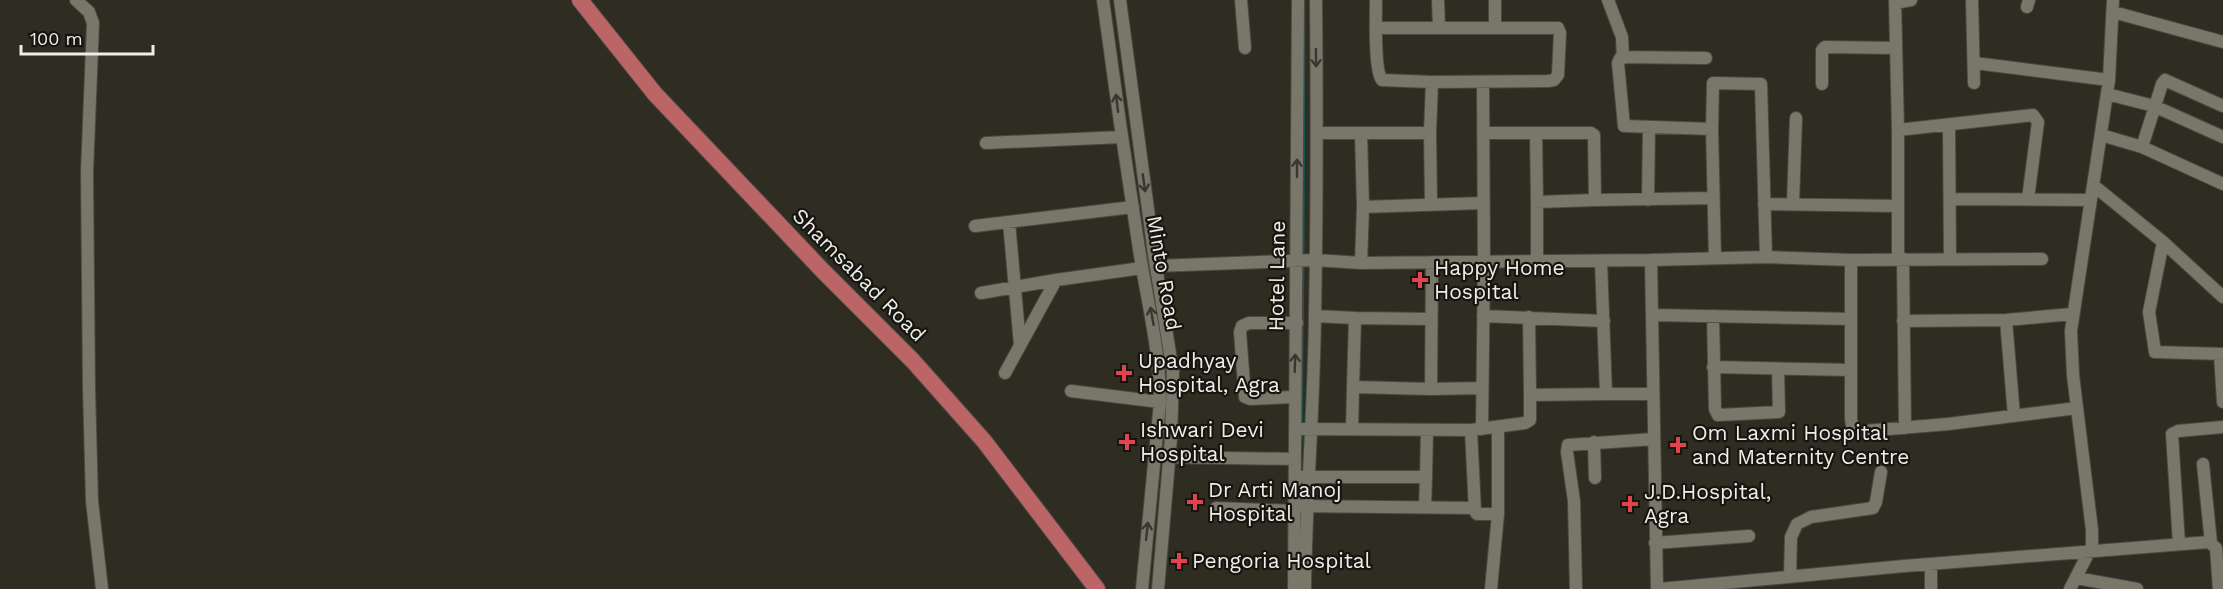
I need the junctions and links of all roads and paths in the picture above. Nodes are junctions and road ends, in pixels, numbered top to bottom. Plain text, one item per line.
1 (76, 0) edge
2 (580, 0) edge
3 (1103, 0) edge
4 (1120, 0) edge
5 (1241, 0) edge
6 (1298, 0) edge
7 (1316, 0) edge
8 (1376, 0) edge
9 (1438, 0) edge
10 (1495, 0) edge
11 (1608, 0) edge
12 (1911, 0) edge
13 (1972, 0) edge
14 (1895, 1) edge
15 (2113, 6) edge
16 (1495, 27) junction
17 (1377, 28) junction
18 (1439, 28) junction
19 (2223, 42) edge
20 (1245, 48) dead end
21 (1896, 48) junction
22 (1623, 57) junction
23 (1706, 58) dead end
24 (1975, 63) junction
25 (2109, 80) junction
26 (1432, 82) junction
27 (1483, 82) junction
28 (1974, 83) dead end
29 (1822, 84) dead end
30 (2107, 94) junction
31 (2154, 106) junction
32 (2223, 106) edge
33 (1796, 118) dead end
34 (1949, 126) junction
35 (1649, 127) junction
36 (1712, 129) junction
37 (1898, 130) junction
38 (1317, 133) junction
39 (1361, 133) junction
40 (1483, 133) junction
41 (1430, 134) junction
42 (1536, 134) junction
43 (2101, 135) junction
44 (1121, 136) junction
45 (2223, 137) edge
46 (986, 143) dead end
47 (2142, 147) junction
48 (2223, 184) edge
49 (2093, 185) junction
50 (1712, 198) junction
51 (1950, 199) junction
52 (2028, 199) junction
53 (1595, 200) junction
54 (1648, 200) junction
55 (2091, 200) junction
56 (1537, 202) junction
57 (1431, 203) junction
58 (1483, 203) junction
59 (1793, 203) junction
60 (1764, 204) junction
61 (1898, 206) junction
62 (1132, 207) junction
63 (1363, 207) junction
64 (1009, 222) junction
65 (975, 226) dead end
66 (2163, 242) junction
67 (1766, 257) junction
68 (1715, 258) junction
69 (1901, 259) junction
70 (1950, 259) junction
71 (2042, 259) dead end
72 (1315, 260) junction
73 (1651, 260) junction
74 (1851, 260) junction
75 (1297, 261) junction
76 (1538, 261) junction
77 (1601, 261) junction
78 (1432, 262) junction
79 (1484, 262) junction
80 (1361, 263) junction
81 (1156, 266) junction
82 (1142, 267) junction
83 (1056, 280) junction
84 (1015, 287) junction
85 (981, 293) dead end
86 (2223, 297) edge
87 (2072, 314) junction
88 (1652, 315) junction
89 (1315, 316) junction
90 (1483, 316) junction
91 (1713, 316) junction
92 (1529, 317) junction
93 (1354, 318) junction
94 (1431, 319) junction
95 (1851, 320) junction
96 (2006, 320) junction
97 (1604, 321) junction
98 (1903, 321) junction
99 (1297, 323) junction
100 (1020, 345) junction
101 (2222, 354) edge
102 (1713, 367) junction
103 (1778, 369) junction
104 (1851, 370) junction
105 (1005, 373) dead end
106 (1353, 387) junction
107 (1482, 388) junction
108 (1431, 389) junction
109 (1071, 391) dead end
110 (1606, 394) junction
111 (1653, 394) junction
112 (1530, 395) junction
113 (1294, 397) junction
114 (1161, 402) junction
115 (2223, 402) edge
116 (2077, 408) junction
117 (2014, 416) junction
118 (1498, 427) junction
119 (2223, 427) edge
120 (1905, 428) junction
121 (1294, 429) junction
122 (1310, 429) junction
123 (1352, 429) junction
124 (1427, 430) junction
125 (1476, 430) junction
126 (1654, 440) junction
127 (1594, 442) junction
128 (1168, 457) junction
129 (1294, 459) junction
130 (2203, 464) dead end
131 (1881, 472) dead end
132 (1294, 477) junction
133 (1308, 477) junction
134 (1426, 477) junction
135 (1595, 478) dead end
136 (1298, 507) junction
137 (1425, 507) junction
138 (1216, 508) dead end
139 (1474, 508) junction
140 (1497, 514) junction
141 (1749, 536) dead end
142 (1655, 543) junction
143 (2179, 544) junction
144 (2216, 544) edge
145 (2090, 551) junction
146 (1931, 564) junction
147 (1790, 577) junction
148 (2076, 578) junction
149 (102, 589) edge
150 (1097, 589) edge
151 (1142, 589) edge
152 (1158, 589) edge
153 (1294, 589) edge
154 (1305, 589) edge
155 (1491, 589) edge
156 (1576, 589) edge
157 (1659, 589) edge
158 (1931, 589) edge
159 (2070, 589) edge
160 (2137, 589) edge
161 (2218, 589) edge

1 - 149 street
2 - 150 main road, Shamsabad Road
44 -> 3 street, Minto Road
4 -> 81 street, Minto Road
5 - 20 street
75 -> 6 street, Hotel Lane
7 -> 38 street
8 - 17 street
9 - 18 street
10 - 16 street
11 - 22 street
12 - 14 street
13 - 24 street
14 - 21 street
15 - 19 street
15 - 25 street
16 - 18 street
16 - 27 street
17 - 18 street
17 - 26 street
21 - 29 street
21 - 37 street
22 - 23 street
22 - 35 street
24 - 25 street
24 - 28 street
25 - 30 street
26 - 27 street
26 - 41 street
27 - 40 street
30 - 31 street
30 - 43 street
31 - 32 street
31 - 45 street
31 - 47 street
33 - 59 street
34 - 37 street
34 - 51 street
34 - 52 street
35 - 36 street
35 - 54 street
36 - 50 street
36 - 60 street
37 - 61 street
38 - 39 street
38 - 72 street
39 - 41 street
39 - 63 street
40 - 42 street
40 - 58 street
41 - 57 street
42 - 53 street
42 - 56 street
43 - 47 street
43 - 49 street
44 - 46 street
44 - 62 street, Minto Road
47 - 48 street
49 - 55 street
49 - 66 street
50 - 54 street
50 - 68 street
51 - 52 street
51 - 70 street
52 - 55 street
53 - 54 street
53 - 56 street
55 - 87 street
56 - 76 street
57 - 58 street
57 - 63 street
58 - 79 street
59 - 60 street
59 - 61 street
60 - 67 street
61 - 69 street
62 - 64 street
62 - 82 street, Minto Road
63 - 80 street
64 - 65 street
64 - 84 street
66 - 86 street
66 - 101 street
67 - 68 street
67 - 74 street
68 - 73 street
69 - 70 street
69 - 74 street
69 - 98 street
70 - 71 street
72 - 75 street
72 - 80 street
72 - 89 street
73 - 77 street
73 - 88 street
74 - 95 street
75 - 81 street
75 - 99 street, Hotel Lane
76 - 77 street
76 - 79 street
77 - 97 street
78 - 79 street
78 - 80 street
78 - 94 street
79 - 90 street
81 - 128 street, Minto Road
82 - 83 street
114 -> 82 street, Minto Road
83 - 84 street
83 - 100 street
84 - 85 street
84 - 100 street
87 - 96 street
87 - 116 street
88 - 91 street
88 - 111 street
89 - 93 street
89 - 122 street
90 - 92 street
90 - 107 street
91 - 95 street
91 - 102 street
92 - 97 street
92 - 112 street
93 - 94 street
93 - 106 street
94 - 108 street
95 - 104 street
96 - 98 street
96 - 117 street
97 - 110 street
98 - 120 street
113 -> 99 street, Hotel Lane
99 - 113 street
100 - 105 street
101 - 115 street
102 - 103 street
102 - 103 street
103 - 104 street
104 - 120 street
106 - 108 street
106 - 123 street
107 - 108 street
107 - 125 street
109 - 114 street
110 - 111 street
110 - 112 street
111 - 126 street
112 - 118 street
113 - 121 street, Hotel Lane
151 -> 114 street, Minto Road
116 - 117 street
116 - 145 street
117 - 120 street
118 - 125 street
118 - 140 street
119 - 143 street
121 - 122 street
121 - 129 street, Hotel Lane
122 - 123 street
122 - 133 street
123 - 124 street
124 - 125 street
124 - 134 street
125 - 139 street
126 - 127 street
126 - 142 street
127 - 135 street
127 - 156 street
128 - 129 street
128 - 152 street, Minto Road
129 - 132 street, Hotel Lane
130 - 144 street
131 - 147 street
132 - 133 street
132 - 136 street, Hotel Lane
133 - 134 street
133 - 136 street
134 - 137 street
136 - 137 street
136 - 138 street
136 - 153 street, Hotel Lane
136 - 154 street
137 - 139 street
139 - 140 street
140 - 155 street
141 - 142 street
142 - 157 street
143 - 144 street
143 - 145 street
144 - 161 street
145 - 146 street
145 - 148 street
146 - 147 street
146 - 158 street
147 - 157 street
148 - 159 street
148 - 160 street

